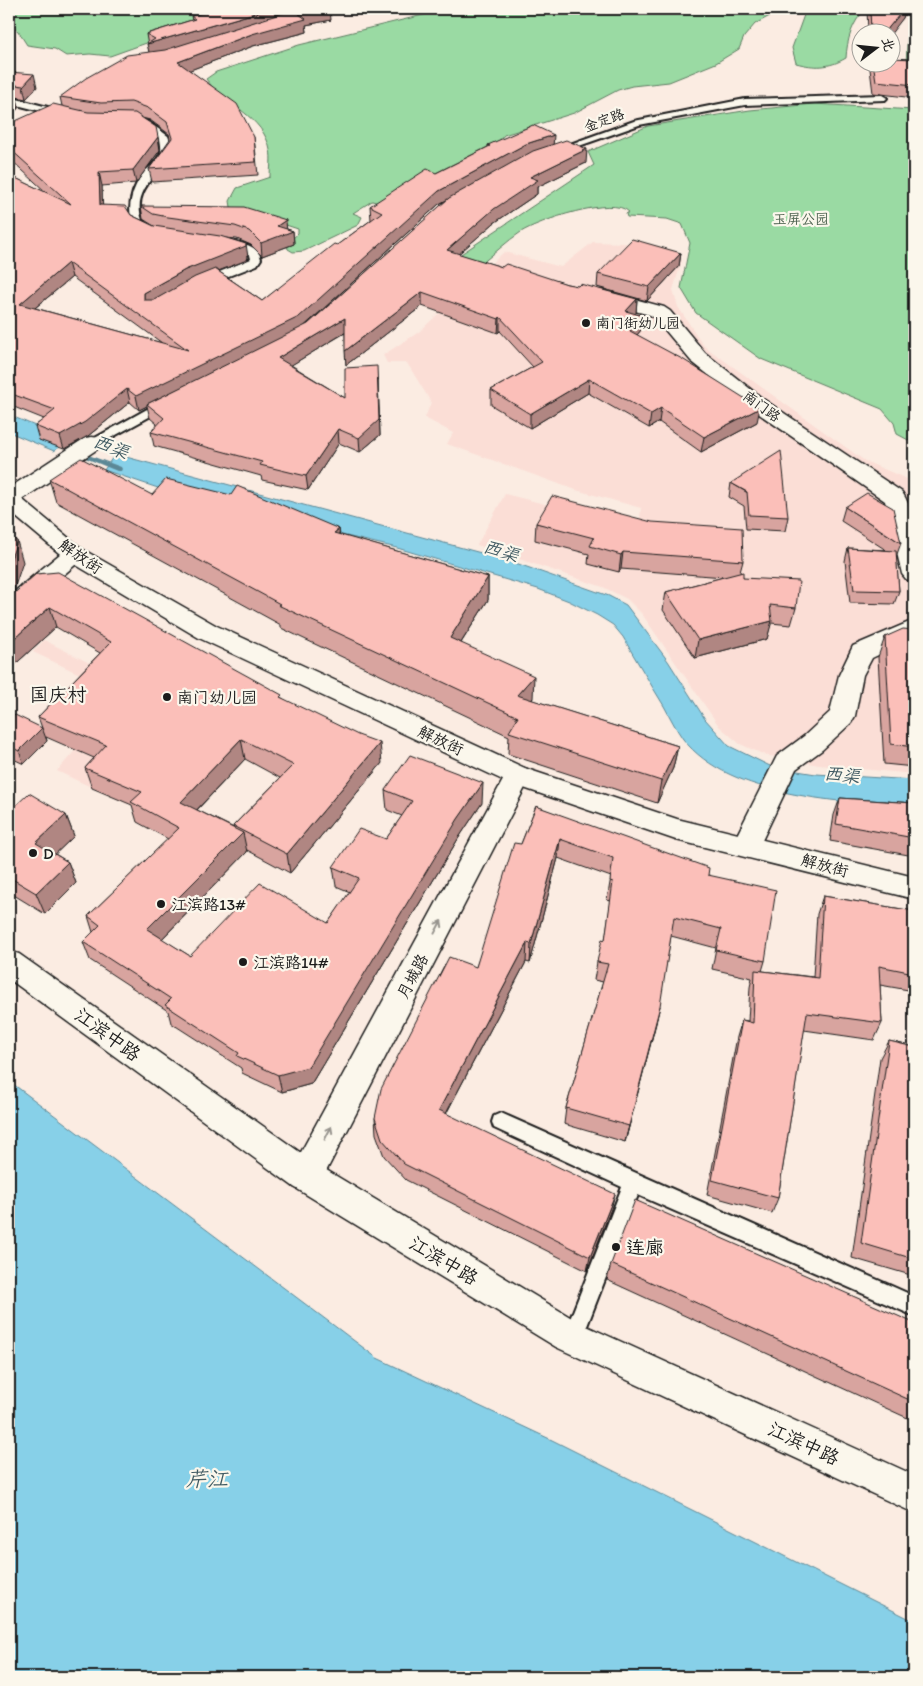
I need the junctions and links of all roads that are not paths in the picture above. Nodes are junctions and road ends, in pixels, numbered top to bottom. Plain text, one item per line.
1 (814, 90) dead end
2 (882, 98) dead end
3 (9, 100) edge
4 (66, 100) edge
5 (750, 102) junction
6 (50, 112) junction
7 (76, 116) edge
8 (126, 120) edge
9 (25, 123) edge
10 (547, 155) edge
11 (158, 235) edge
12 (212, 240) edge
13 (192, 287) edge
14 (582, 291) edge
15 (174, 398) edge
16 (92, 443) joint
17 (9, 499) edge
18 (74, 554) junction
19 (914, 574) edge
20 (9, 608) edge
21 (914, 628) edge
22 (518, 776) junction
23 (746, 845) junction
24 (914, 888) edge
25 (9, 963) edge
26 (501, 1122) dead end
27 (306, 1176) junction
28 (633, 1183) junction
29 (914, 1306) edge
30 (573, 1338) junction
31 (914, 1494) edge

1 - 5 lane
2 - 5 lane, 金定路
3 - 6 lane
4 - 6 lane
5 - 10 lane, 金定路
6 - 7 lane
6 - 9 street
8 - 11 lane
12 - 13 lane
14 - 19 street, 南门路
15 - 16 lane
16 - 17 street
17 - 18 street, 解放街
18 - 20 street
18 - 22 street, 解放街
21 - 23 street
22 - 23 street, 解放街
27 -> 22 street, 月城路
23 - 24 street, 解放街
25 - 27 street, 江滨中路
26 - 28 lane
27 - 30 street, 江滨中路
28 - 29 lane
28 - 30 lane
30 - 31 street, 江滨中路

